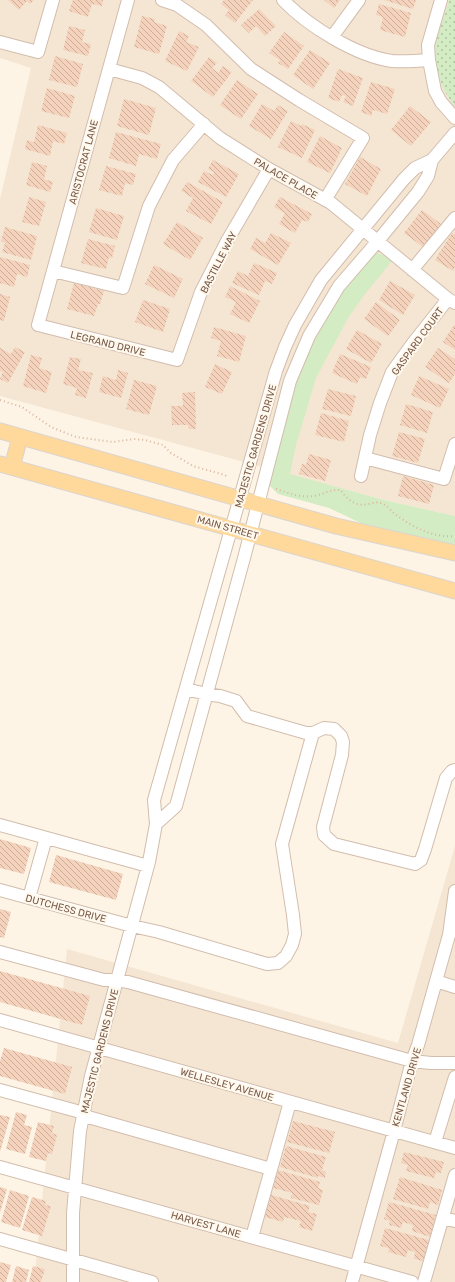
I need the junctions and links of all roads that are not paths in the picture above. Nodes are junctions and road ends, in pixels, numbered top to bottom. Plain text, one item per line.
1 (53, 0) edge
2 (128, 0) edge
3 (162, 0) edge
4 (283, 0) edge
5 (359, 0) edge
6 (441, 0) edge
7 (332, 37) junction
8 (0, 42) edge
9 (429, 60) junction
10 (109, 69) junction
11 (455, 118) edge
12 (204, 124) junction
13 (455, 133) edge
14 (432, 160) junction
15 (269, 169) junction
16 (325, 200) junction
17 (455, 218) edge
18 (362, 230) junction
19 (377, 242) junction
20 (412, 270) junction
21 (53, 271) junction
22 (452, 301) edge
23 (38, 325) joint
24 (177, 360) joint
25 (0, 431) edge
26 (20, 437) junction
27 (455, 444) edge
28 (365, 458) junction
29 (6, 465) edge
30 (361, 476) dead end
31 (240, 498) junction
32 (257, 504) junction
33 (232, 528) junction
34 (250, 534) junction
35 (455, 554) edge
36 (455, 591) edge
37 (186, 689) junction
38 (206, 694) junction
39 (313, 733) junction
40 (455, 770) edge
41 (156, 824) junction
42 (0, 825) edge
43 (46, 838) junction
44 (148, 866) junction
45 (0, 890) edge
46 (455, 891) edge
47 (29, 898) junction
48 (454, 914) edge
49 (132, 926) junction
50 (0, 952) edge
51 (117, 980) junction
52 (436, 981) junction
53 (455, 987) edge
54 (0, 1020) edge
55 (98, 1048) junction
56 (412, 1061) junction
57 (455, 1063) edge
58 (455, 1077) edge
59 (0, 1090) edge
60 (290, 1102) junction
61 (84, 1113) junction
62 (394, 1131) junction
63 (435, 1142) junction
64 (455, 1148) edge
65 (0, 1167) edge
66 (271, 1169) junction
67 (455, 1175) edge
68 (74, 1188) junction
69 (449, 1220) edge
70 (252, 1237) junction
71 (0, 1239) edge
72 (72, 1259) junction
73 (356, 1266) junction
74 (73, 1282) edge
75 (152, 1282) edge
76 (352, 1282) edge
77 (412, 1282) edge
78 (424, 1282) edge

1 - 8 street
2 - 10 street, ARISTOCRAT LANE
3 - 16 street
4 - 7 street
5 - 7 street
6 - 9 street
7 - 9 street
9 - 11 street
10 - 12 street, PALACE PLACE
10 - 21 street, ARISTOCRAT LANE
12 - 15 street, PALACE PLACE
12 - 21 street
13 - 14 street, MAJESTIC GARDENS DRIVE
14 - 18 street, MAJESTIC GARDENS DRIVE
14 - 19 street, MAJESTIC GARDENS DRIVE
15 - 16 street, PALACE PLACE
15 - 24 street, BASTILLE WAY
16 - 18 street, PALACE PLACE
17 - 20 street
18 - 19 street, PALACE PLACE
18 - 31 street, MAJESTIC GARDENS DRIVE
19 - 20 street, PALACE PLACE
19 - 32 street, MAJESTIC GARDENS DRIVE
20 - 22 street, PALACE PLACE
21 - 23 street, ARISTOCRAT LANE
22 - 28 street, GASPARD COURT
23 - 24 street, LEGRAND DRIVE
25 - 26 main road
26 - 29 main road
26 - 31 main road
27 - 28 street
28 - 30 street, GASPARD COURT
29 - 33 main road, MAIN STREET
31 - 32 main road
31 - 33 street, MAJESTIC GARDENS DRIVE
32 - 34 street, MAJESTIC GARDENS DRIVE
32 - 35 main road
33 - 34 main road, MAIN STREET
33 - 37 street, MAJESTIC GARDENS DRIVE
34 - 36 main road, MAIN STREET
34 - 38 street, MAJESTIC GARDENS DRIVE
37 - 38 street
37 - 41 street, MAJESTIC GARDENS DRIVE
38 - 39 street
38 - 41 street, MAJESTIC GARDENS DRIVE
39 - 40 street
39 - 49 street, DUTCHESS DRIVE
41 - 44 street, MAJESTIC GARDENS DRIVE
42 - 43 street
43 - 44 street
43 - 47 street
44 - 49 street, MAJESTIC GARDENS DRIVE
45 - 47 street, DUTCHESS DRIVE
46 - 48 street, KENTLAND DRIVE
47 - 49 street, DUTCHESS DRIVE
48 - 52 street, KENTLAND DRIVE
49 - 51 street, MAJESTIC GARDENS DRIVE
50 - 51 street
51 - 55 street, MAJESTIC GARDENS DRIVE
51 - 56 street
52 - 53 street
52 - 56 street, KENTLAND DRIVE
54 - 55 street, WELLESLEY AVENUE
55 - 60 street, WELLESLEY AVENUE
55 - 61 street, MAJESTIC GARDENS DRIVE
56 - 57 street
56 - 62 street, KENTLAND DRIVE
58 - 63 street
59 - 61 street
60 - 62 street, WELLESLEY AVENUE
60 - 66 street
61 - 66 street
61 - 68 street, MAJESTIC GARDENS DRIVE
62 - 63 street, WELLESLEY AVENUE
62 - 73 street, KENTLAND DRIVE
63 - 64 street, WELLESLEY AVENUE
65 - 68 street, HARVEST LANE
66 - 70 street
67 - 69 street
68 - 70 street, HARVEST LANE
68 - 72 street, MAJESTIC GARDENS DRIVE
69 - 78 street
70 - 73 street, HARVEST LANE
71 - 72 street
72 - 74 street, MAJESTIC GARDENS DRIVE
72 - 75 street
73 - 76 street, KENTLAND DRIVE
73 - 77 street, HARVEST LANE

